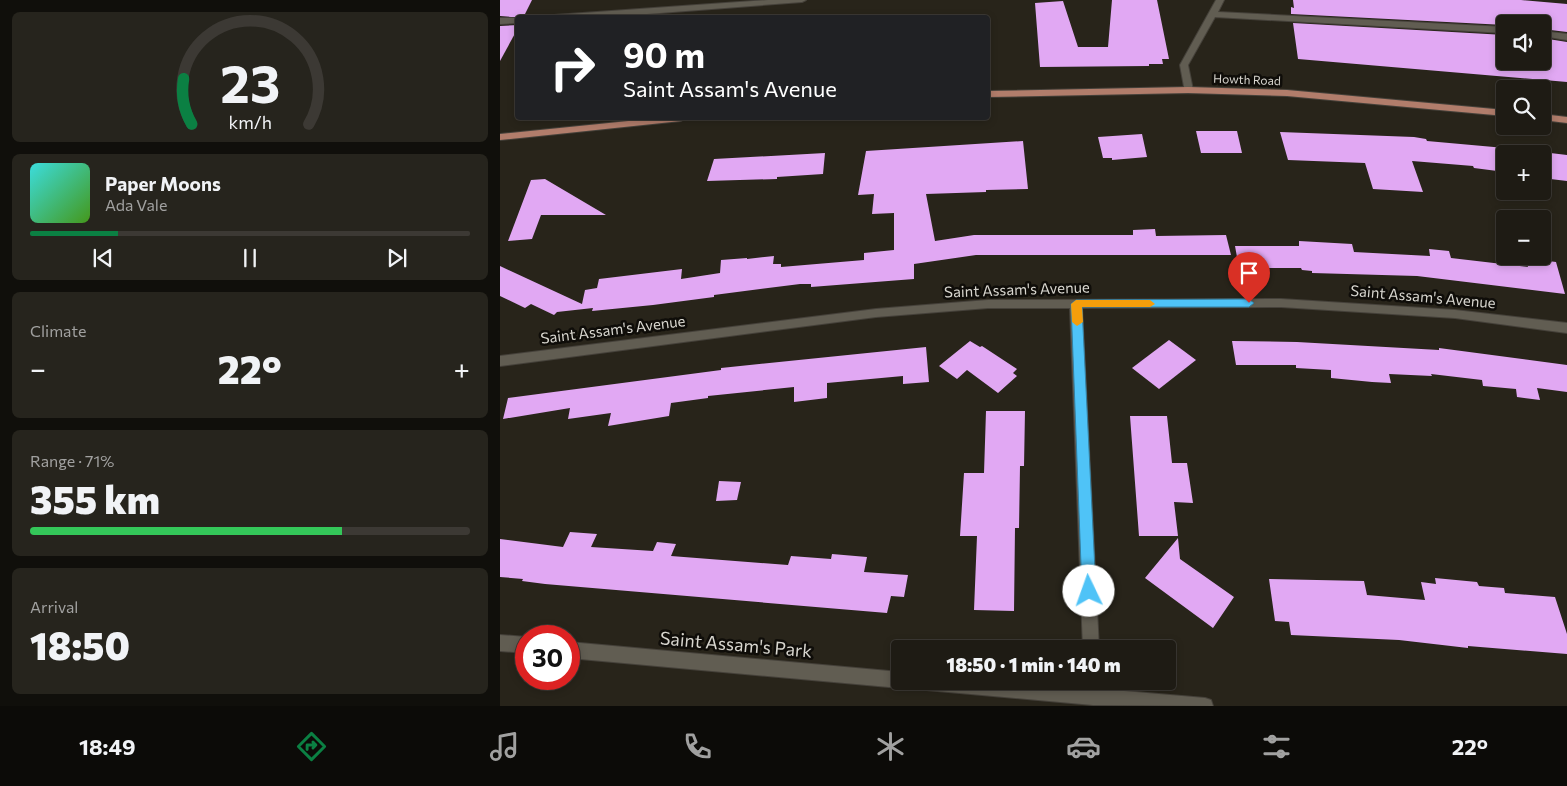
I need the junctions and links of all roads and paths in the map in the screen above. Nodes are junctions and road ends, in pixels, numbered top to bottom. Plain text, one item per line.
1 (802, 0) edge
2 (1220, 0) edge
3 (1213, 14) junction
4 (595, 15) edge
5 (500, 20) edge
6 (515, 20) edge
7 (1496, 30) edge
8 (1551, 34) edge
9 (1567, 36) edge
10 (1188, 90) junction
11 (990, 94) edge
12 (1496, 112) edge
13 (1551, 118) edge
14 (662, 120) edge
15 (1567, 120) edge
16 (500, 137) edge
17 (1076, 304) junction
18 (1567, 328) edge
19 (500, 361) edge
20 (1091, 640) edge
21 (500, 643) edge
22 (515, 645) edge
23 (580, 651) edge
24 (891, 679) edge
25 (1100, 690) edge
26 (1205, 706) edge

1 - 4 street
2 - 3 street
3 - 7 street
3 - 10 street
5 - 6 street
8 - 9 street
10 - 11 main road, Howth Road
10 - 12 main road, Howth Road
13 - 15 main road
14 - 16 main road
17 - 18 street, Saint Assam's Avenue
17 - 19 street, Saint Assam's Avenue
17 - 20 street
21 - 22 street
23 - 24 street, Saint Assam's Park
25 - 26 street

